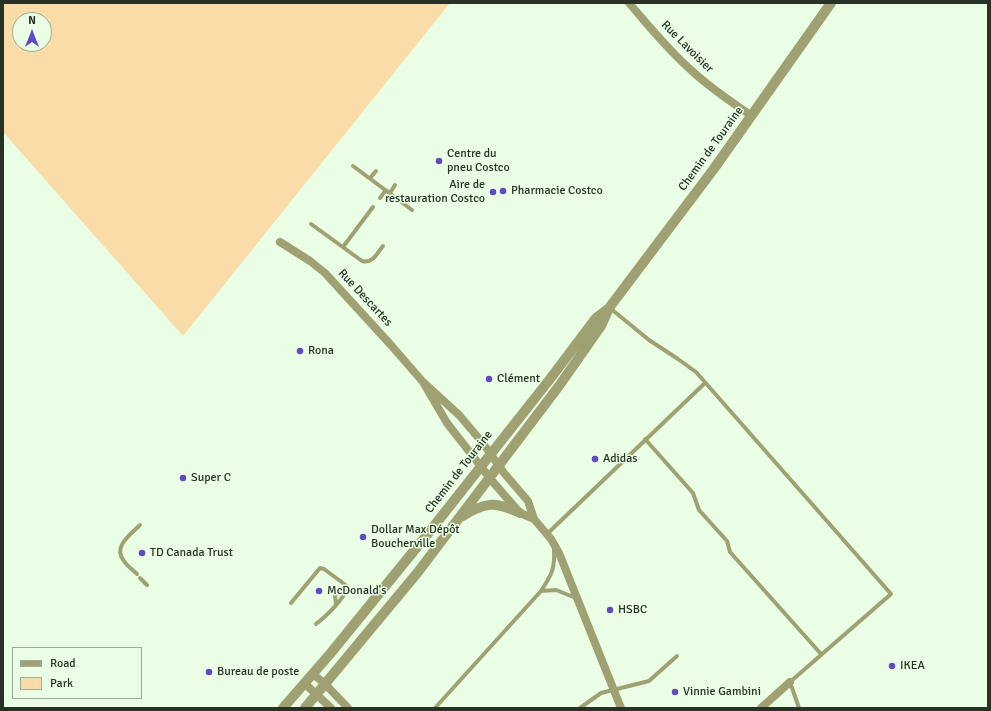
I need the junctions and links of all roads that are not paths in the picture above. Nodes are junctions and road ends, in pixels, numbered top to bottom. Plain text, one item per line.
1 (629, 3) edge
2 (831, 3) edge
3 (752, 116) junction
4 (353, 166) dead end
5 (376, 171) dead end
6 (370, 178) junction
7 (395, 185) dead end
8 (388, 191) junction
9 (380, 198) dead end
10 (373, 207) dead end
11 (412, 210) dead end
12 (311, 224) dead end
13 (280, 242) dead end
14 (383, 246) dead end
15 (343, 247) junction
16 (609, 308) junction
17 (423, 382) junction
18 (705, 383) junction
19 (646, 439) junction
20 (490, 454) junction
21 (498, 464) junction
22 (481, 466) junction
23 (489, 477) junction
24 (520, 513) junction
25 (534, 519) junction
26 (456, 520) junction
27 (140, 525) dead end
28 (547, 534) junction
29 (554, 545) junction
30 (147, 585) dead end
31 (540, 590) junction
32 (578, 599) junction
33 (291, 603) dead end
34 (316, 624) dead end
35 (821, 654) junction
36 (678, 656) dead end
37 (313, 674) junction
38 (790, 682) junction
39 (304, 683) junction
40 (325, 684) junction
41 (614, 689) junction
42 (317, 694) junction
43 (283, 708) edge
44 (305, 708) edge
45 (332, 708) edge
46 (348, 708) edge
47 (435, 708) edge
48 (580, 708) edge
49 (621, 708) edge
50 (761, 708) edge
51 (799, 708) edge

1 - 3 street, Rue Lavoisier
2 - 3 street, Chemin de Touraine
3 - 16 street, Chemin de Touraine
4 - 6 lane
5 - 6 lane
6 - 8 lane
7 - 8 lane
8 - 9 lane
8 - 11 lane
10 - 15 lane
12 - 15 lane
13 - 17 street, Rue Descartes
14 - 15 lane
16 - 18 lane
16 - 20 street, Chemin de Touraine
16 - 21 street, Chemin de Touraine
17 - 20 street, Rue Descartes
17 - 22 street, Rue Descartes
18 - 19 lane
18 - 35 lane
19 - 28 lane
19 - 35 lane
20 - 21 street, Rue Descartes
20 - 22 street, Chemin de Touraine
21 - 23 street, Chemin de Touraine
21 - 25 street, Rue Descartes
22 - 23 street, Rue Descartes
22 - 37 street, Chemin de Touraine
23 - 24 street, Rue Descartes
23 - 26 street, Chemin de Touraine
24 - 25 street, Rue Descartes
24 - 26 street
25 - 28 street
26 - 40 street, Chemin de Touraine
27 - 30 lane
28 - 29 street
29 - 31 lane
29 - 32 street
31 - 32 lane
31 - 47 lane
32 - 41 street
33 - 34 lane
35 - 38 lane
36 - 41 lane
37 - 39 street, Chemin de Touraine
37 - 40 street
38 - 50 street
38 - 51 lane
39 - 42 street
39 - 43 street, Chemin de Touraine
40 - 42 street, Chemin de Touraine
40 - 46 street
41 - 48 lane
41 - 49 street
42 - 44 street, Chemin de Touraine
42 - 45 street

